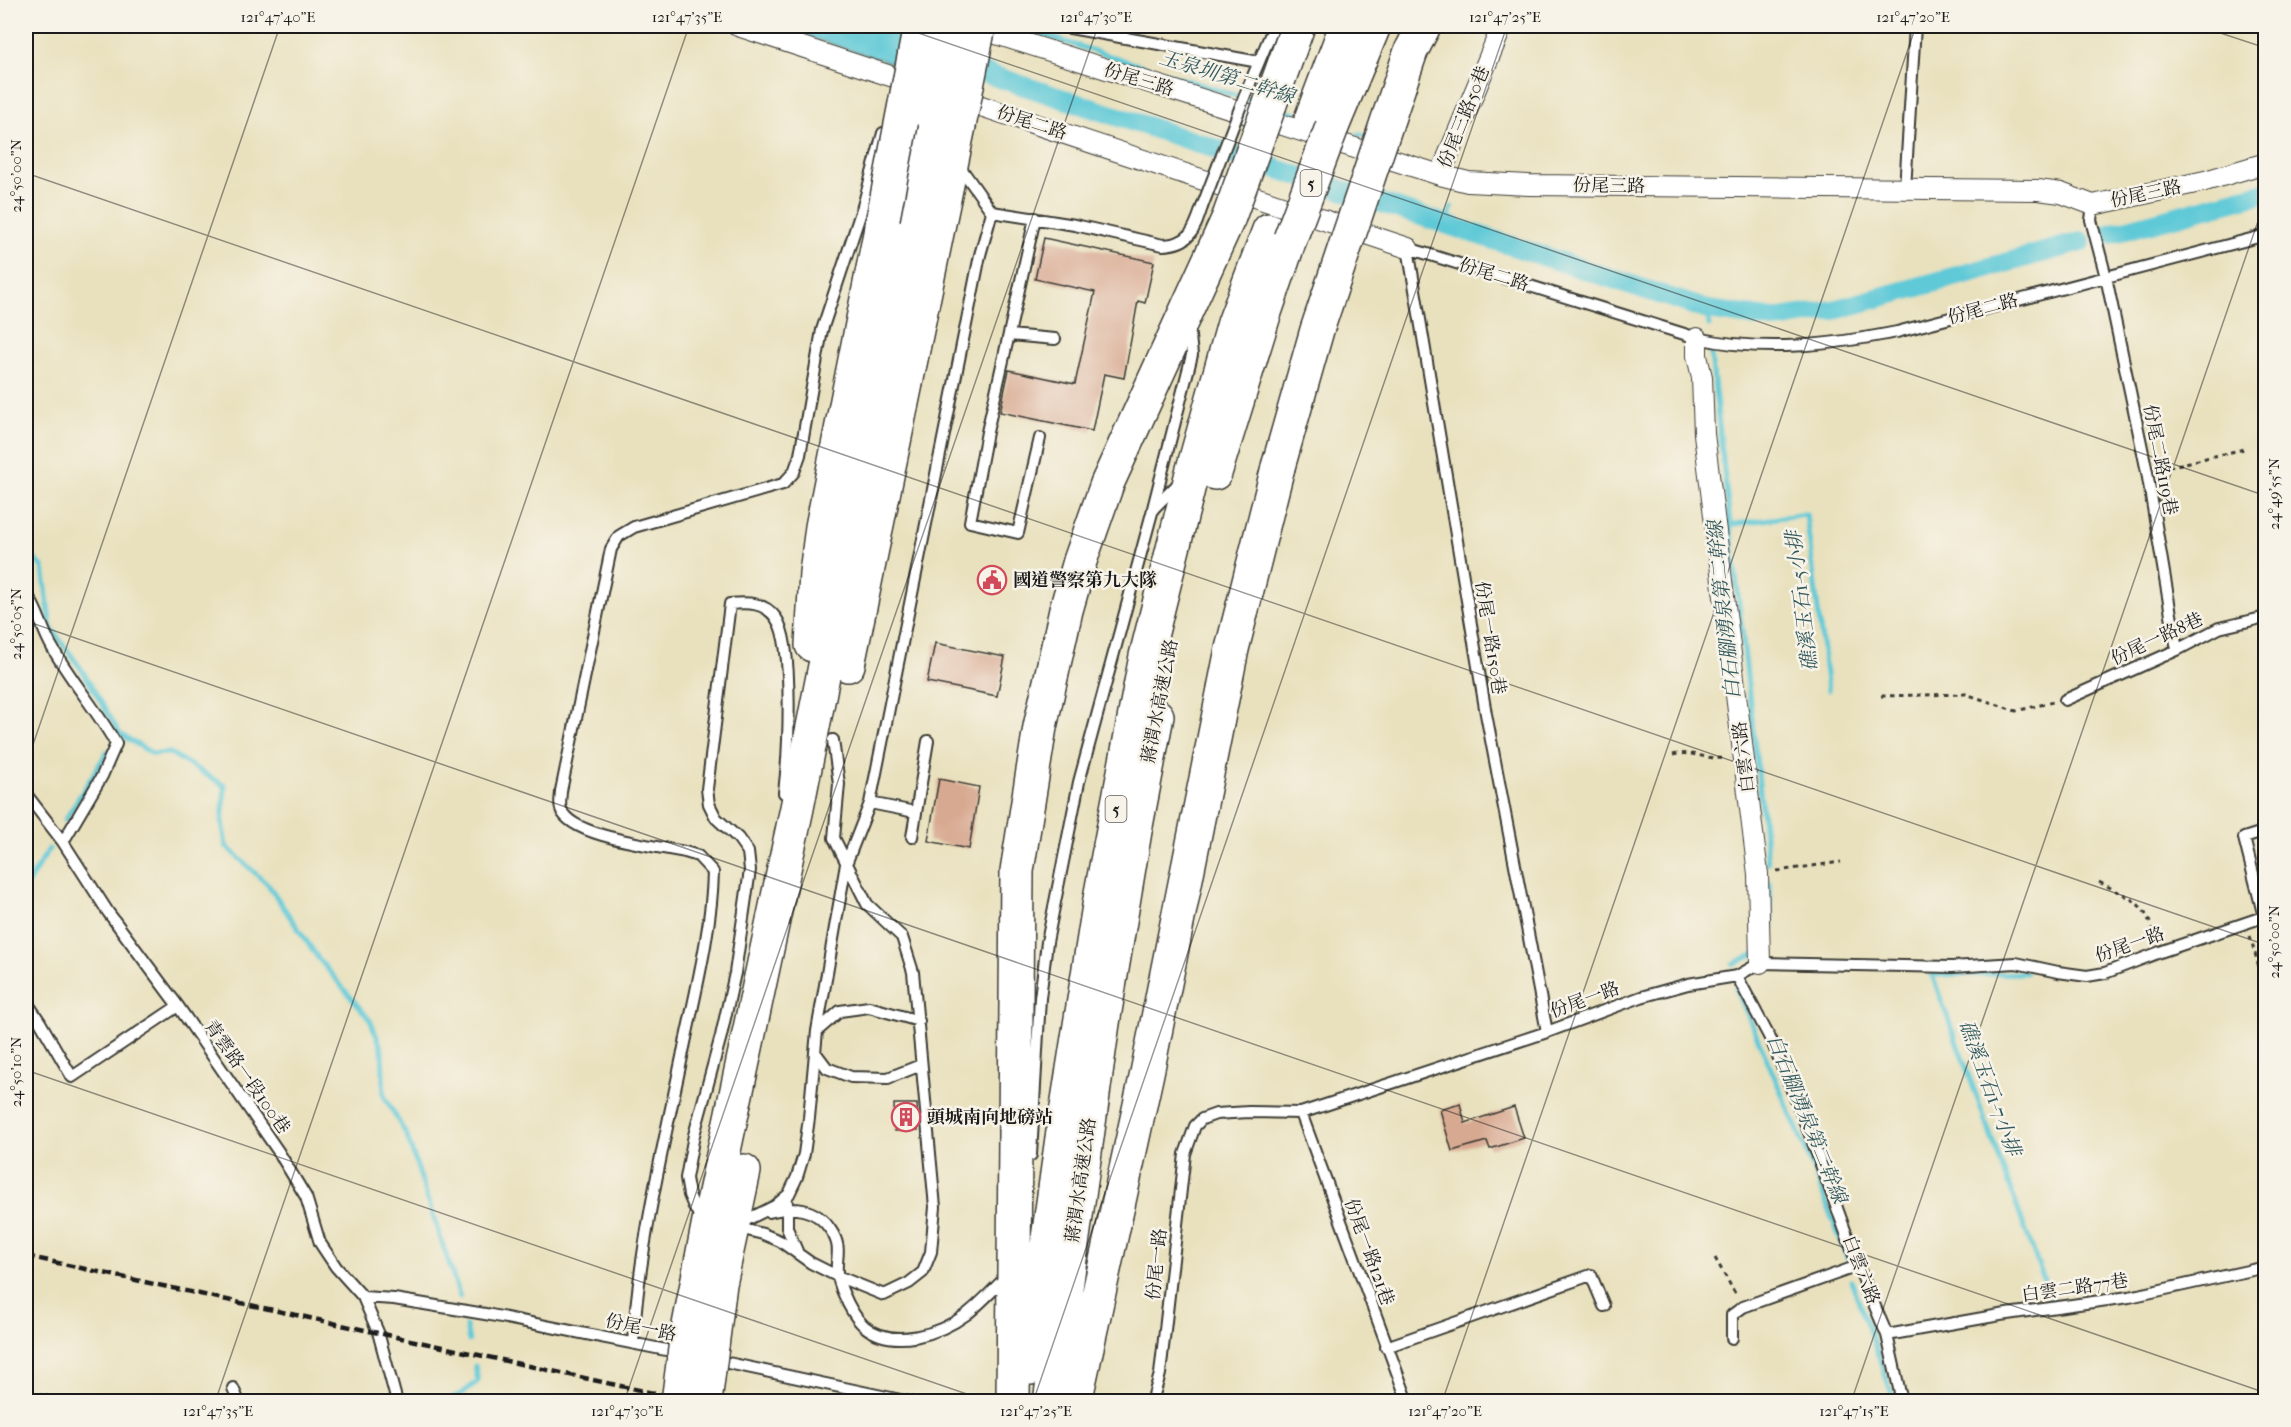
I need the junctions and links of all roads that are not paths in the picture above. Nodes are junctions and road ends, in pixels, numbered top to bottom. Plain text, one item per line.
1 (738, 26) edge
2 (920, 26) edge
3 (951, 26) edge
4 (970, 26) edge
5 (979, 26) edge
6 (1059, 26) edge
7 (1274, 26) edge
8 (1298, 26) edge
9 (1346, 26) edge
10 (1374, 26) edge
11 (1502, 26) edge
12 (1915, 26) edge
13 (1016, 33) edge
14 (1419, 34) edge
15 (1259, 62) junction
16 (1257, 100) junction
17 (946, 121) junction
18 (1321, 123) junction
19 (885, 124) dead end
20 (954, 159) junction
21 (2265, 163) edge
22 (1440, 175) junction
23 (1905, 189) junction
24 (2093, 205) junction
25 (992, 212) junction
26 (1216, 212) junction
27 (1035, 218) junction
28 (1279, 235) junction
29 (2265, 235) edge
30 (1408, 248) junction
31 (2106, 277) junction
32 (1187, 312) junction
33 (1009, 335) junction
34 (1697, 338) junction
35 (1055, 339) dead end
36 (1040, 438) dead end
37 (1193, 469) junction
38 (1153, 509) junction
39 (26, 593) edge
40 (2265, 617) edge
41 (2177, 650) junction
42 (2065, 700) road end
43 (833, 740) junction
44 (928, 741) dead end
45 (26, 794) edge
46 (790, 803) junction
47 (870, 803) junction
48 (915, 812) junction
49 (2265, 831) edge
50 (912, 837) dead end
51 (63, 842) junction
52 (777, 846) dead end
53 (846, 864) junction
54 (2265, 916) edge
55 (1760, 963) junction
56 (1737, 976) junction
57 (26, 1001) edge
58 (178, 1006) junction
59 (755, 1012) junction
60 (919, 1021) junction
61 (817, 1031) junction
62 (1547, 1032) junction
63 (815, 1052) junction
64 (921, 1065) junction
65 (1301, 1113) junction
66 (1030, 1166) dead end
67 (789, 1194) junction
68 (787, 1208) junction
69 (734, 1221) junction
70 (799, 1253) junction
71 (1858, 1266) junction
72 (2265, 1267) edge
73 (1013, 1269) junction
74 (837, 1276) junction
75 (363, 1297) junction
76 (1604, 1306) dead end
77 (1887, 1335) junction
78 (1732, 1338) dead end
79 (633, 1343) junction
80 (1386, 1347) junction
81 (698, 1350) junction
82 (233, 1388) dead end
83 (1068, 1396) edge
84 (26, 1398) edge
85 (48, 1401) edge
86 (239, 1401) edge
87 (396, 1401) edge
88 (678, 1401) edge
89 (705, 1401) edge
90 (910, 1401) edge
91 (1013, 1401) edge
92 (1024, 1401) edge
93 (1152, 1401) edge
94 (1408, 1401) edge
95 (1904, 1401) edge

1 - 30 street, 份尾二路
2 - 46 highway, bridge
3 - 17 highway, bridge
4 - 13 street, 份尾三路
5 - 17 highway, bridge
6 - 15 lane
7 - 15 lane
8 - 16 highway
9 - 18 highway, 蔣渭水高速公路 / 5
10 - 18 highway, 蔣渭水高速公路 / 5
11 - 22 street, 份尾三路50巷
12 - 23 lane
13 - 22 street, 份尾三路
14 - 83 highway, bridge
15 - 16 lane
16 - 26 highway, bridge
17 - 20 highway
17 - 46 highway
18 - 28 highway, 蔣渭水高速公路 / 5
19 - 79 lane
20 - 25 lane
20 - 43 highway
21 - 24 street, 份尾三路
22 - 23 street, 份尾三路
23 - 24 street, 份尾三路
24 - 31 lane, 份尾二路119巷
25 - 27 lane
25 - 47 lane
26 - 27 lane
26 - 32 highway
27 - 33 lane
28 - 37 highway, 蔣渭水高速公路 / 5
28 - 83 highway, 蔣渭水高速公路 / 5
29 - 31 lane, 份尾二路
30 - 34 lane, 份尾二路
30 - 62 lane, 份尾一路150巷
31 - 34 lane, 份尾二路
31 - 41 lane, 份尾二路119巷
32 - 38 lane
32 - 73 highway
33 - 35 lane
33 - 36 lane
34 - 55 street, 白雲六路
37 - 38 lane
37 - 92 highway, 蔣渭水高速公路 / 5
38 - 66 lane
39 - 51 lane
40 - 41 lane, 份尾一路8巷
41 - 42 lane, 份尾一路8巷
43 - 53 lane
43 - 69 highway
44 - 48 lane
45 - 51 lane, 青雲路一段100巷
46 - 59 highway
46 - 69 lane
47 - 48 lane
47 - 53 lane
48 - 50 lane
49 - 54 lane
51 - 58 lane, 青雲路一段100巷
52 - 59 lane
53 - 60 lane
53 - 61 lane
54 - 55 lane, 份尾一路
55 - 56 lane, 份尾一路
56 - 62 lane, 份尾一路
56 - 71 lane, 白雲六路
57 - 58 lane
58 - 75 lane, 青雲路一段100巷
59 - 69 highway
60 - 61 lane
60 - 64 lane
61 - 63 lane
62 - 65 lane, 份尾一路
63 - 64 lane
63 - 67 lane
64 - 74 lane
65 - 80 lane, 份尾一路121巷
65 - 93 lane, 份尾一路
67 - 68 lane
67 - 69 lane
68 - 69 lane
68 - 70 lane
68 - 74 lane
69 - 70 lane
69 - 81 highway
70 - 74 lane
71 - 77 lane, 白雲六路
71 - 78 lane
72 - 77 lane, 白雲二路77巷
73 - 74 lane
73 - 91 highway
75 - 79 lane, 份尾一路
75 - 87 lane, 青雲路一段100巷
76 - 80 lane
77 - 95 lane, 白雲六路
79 - 81 lane, 份尾一路
80 - 94 lane, 份尾一路121巷
81 - 88 highway, bridge
81 - 89 highway, bridge
81 - 90 lane, 份尾一路
82 - 86 lane
84 - 85 lane

